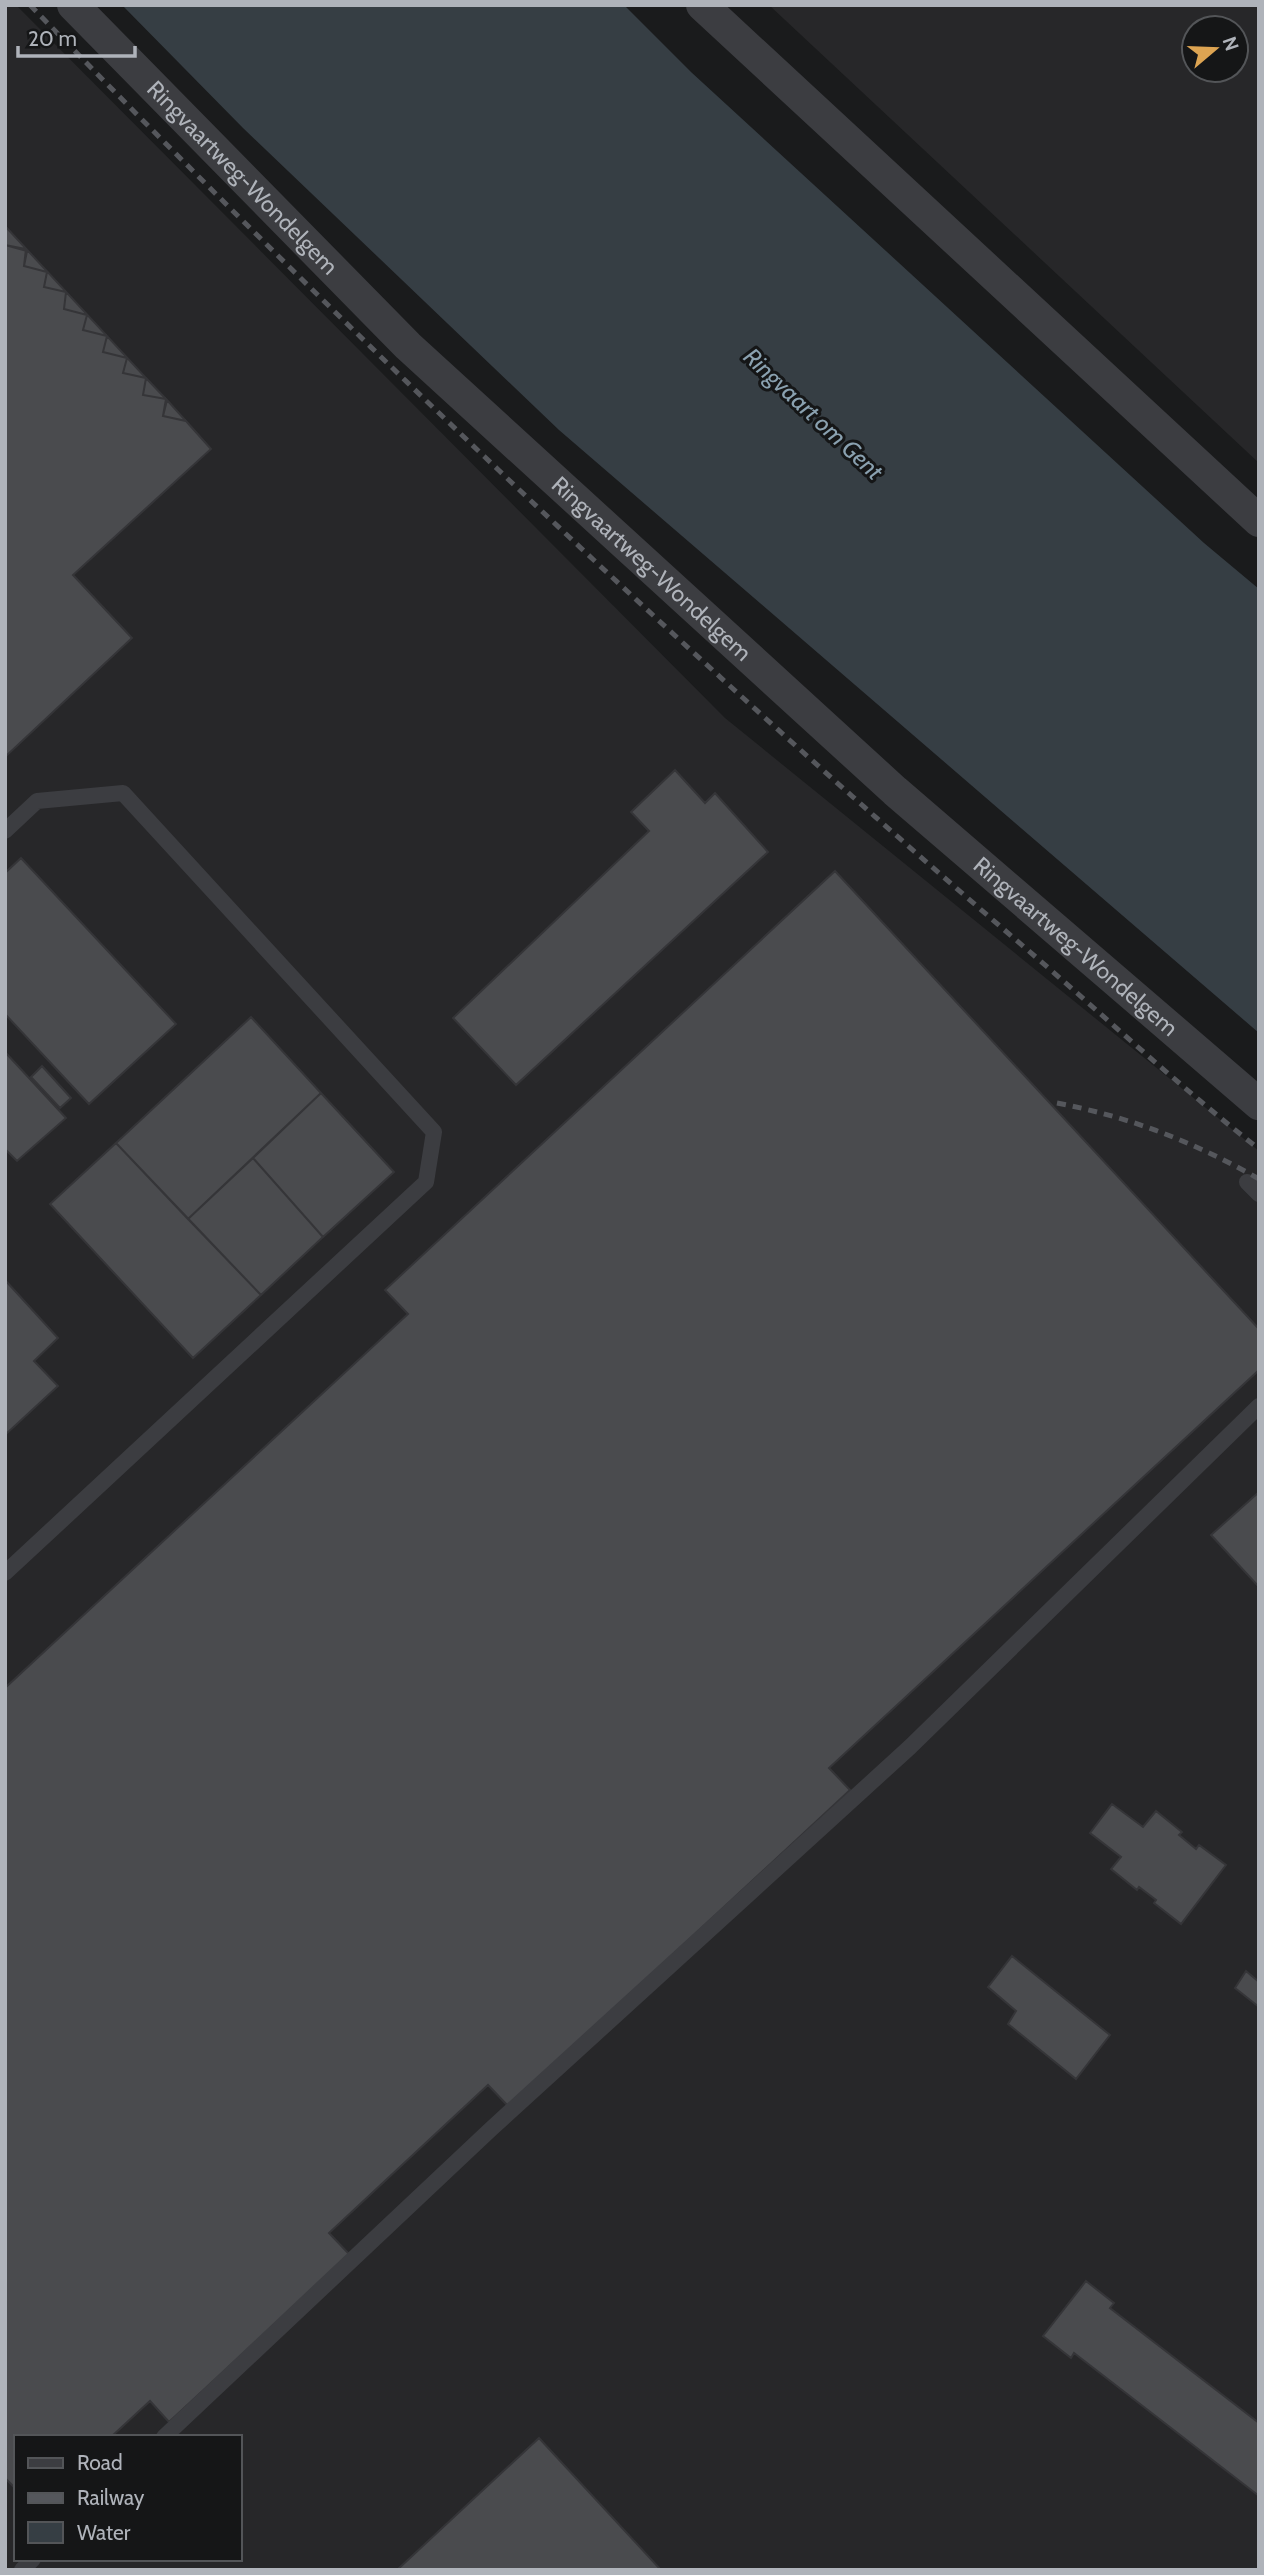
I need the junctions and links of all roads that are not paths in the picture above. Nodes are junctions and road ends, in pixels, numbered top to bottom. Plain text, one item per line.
1 (73, 5) edge
2 (702, 5) edge
3 (1259, 521) edge
4 (5, 831) edge
5 (1259, 1104) edge
6 (1259, 1406) edge
7 (5, 1573) edge
8 (166, 2435) edge

1 - 5 street, Ringvaartweg-Wondelgem
2 - 3 street
4 - 7 lane
6 - 8 lane

